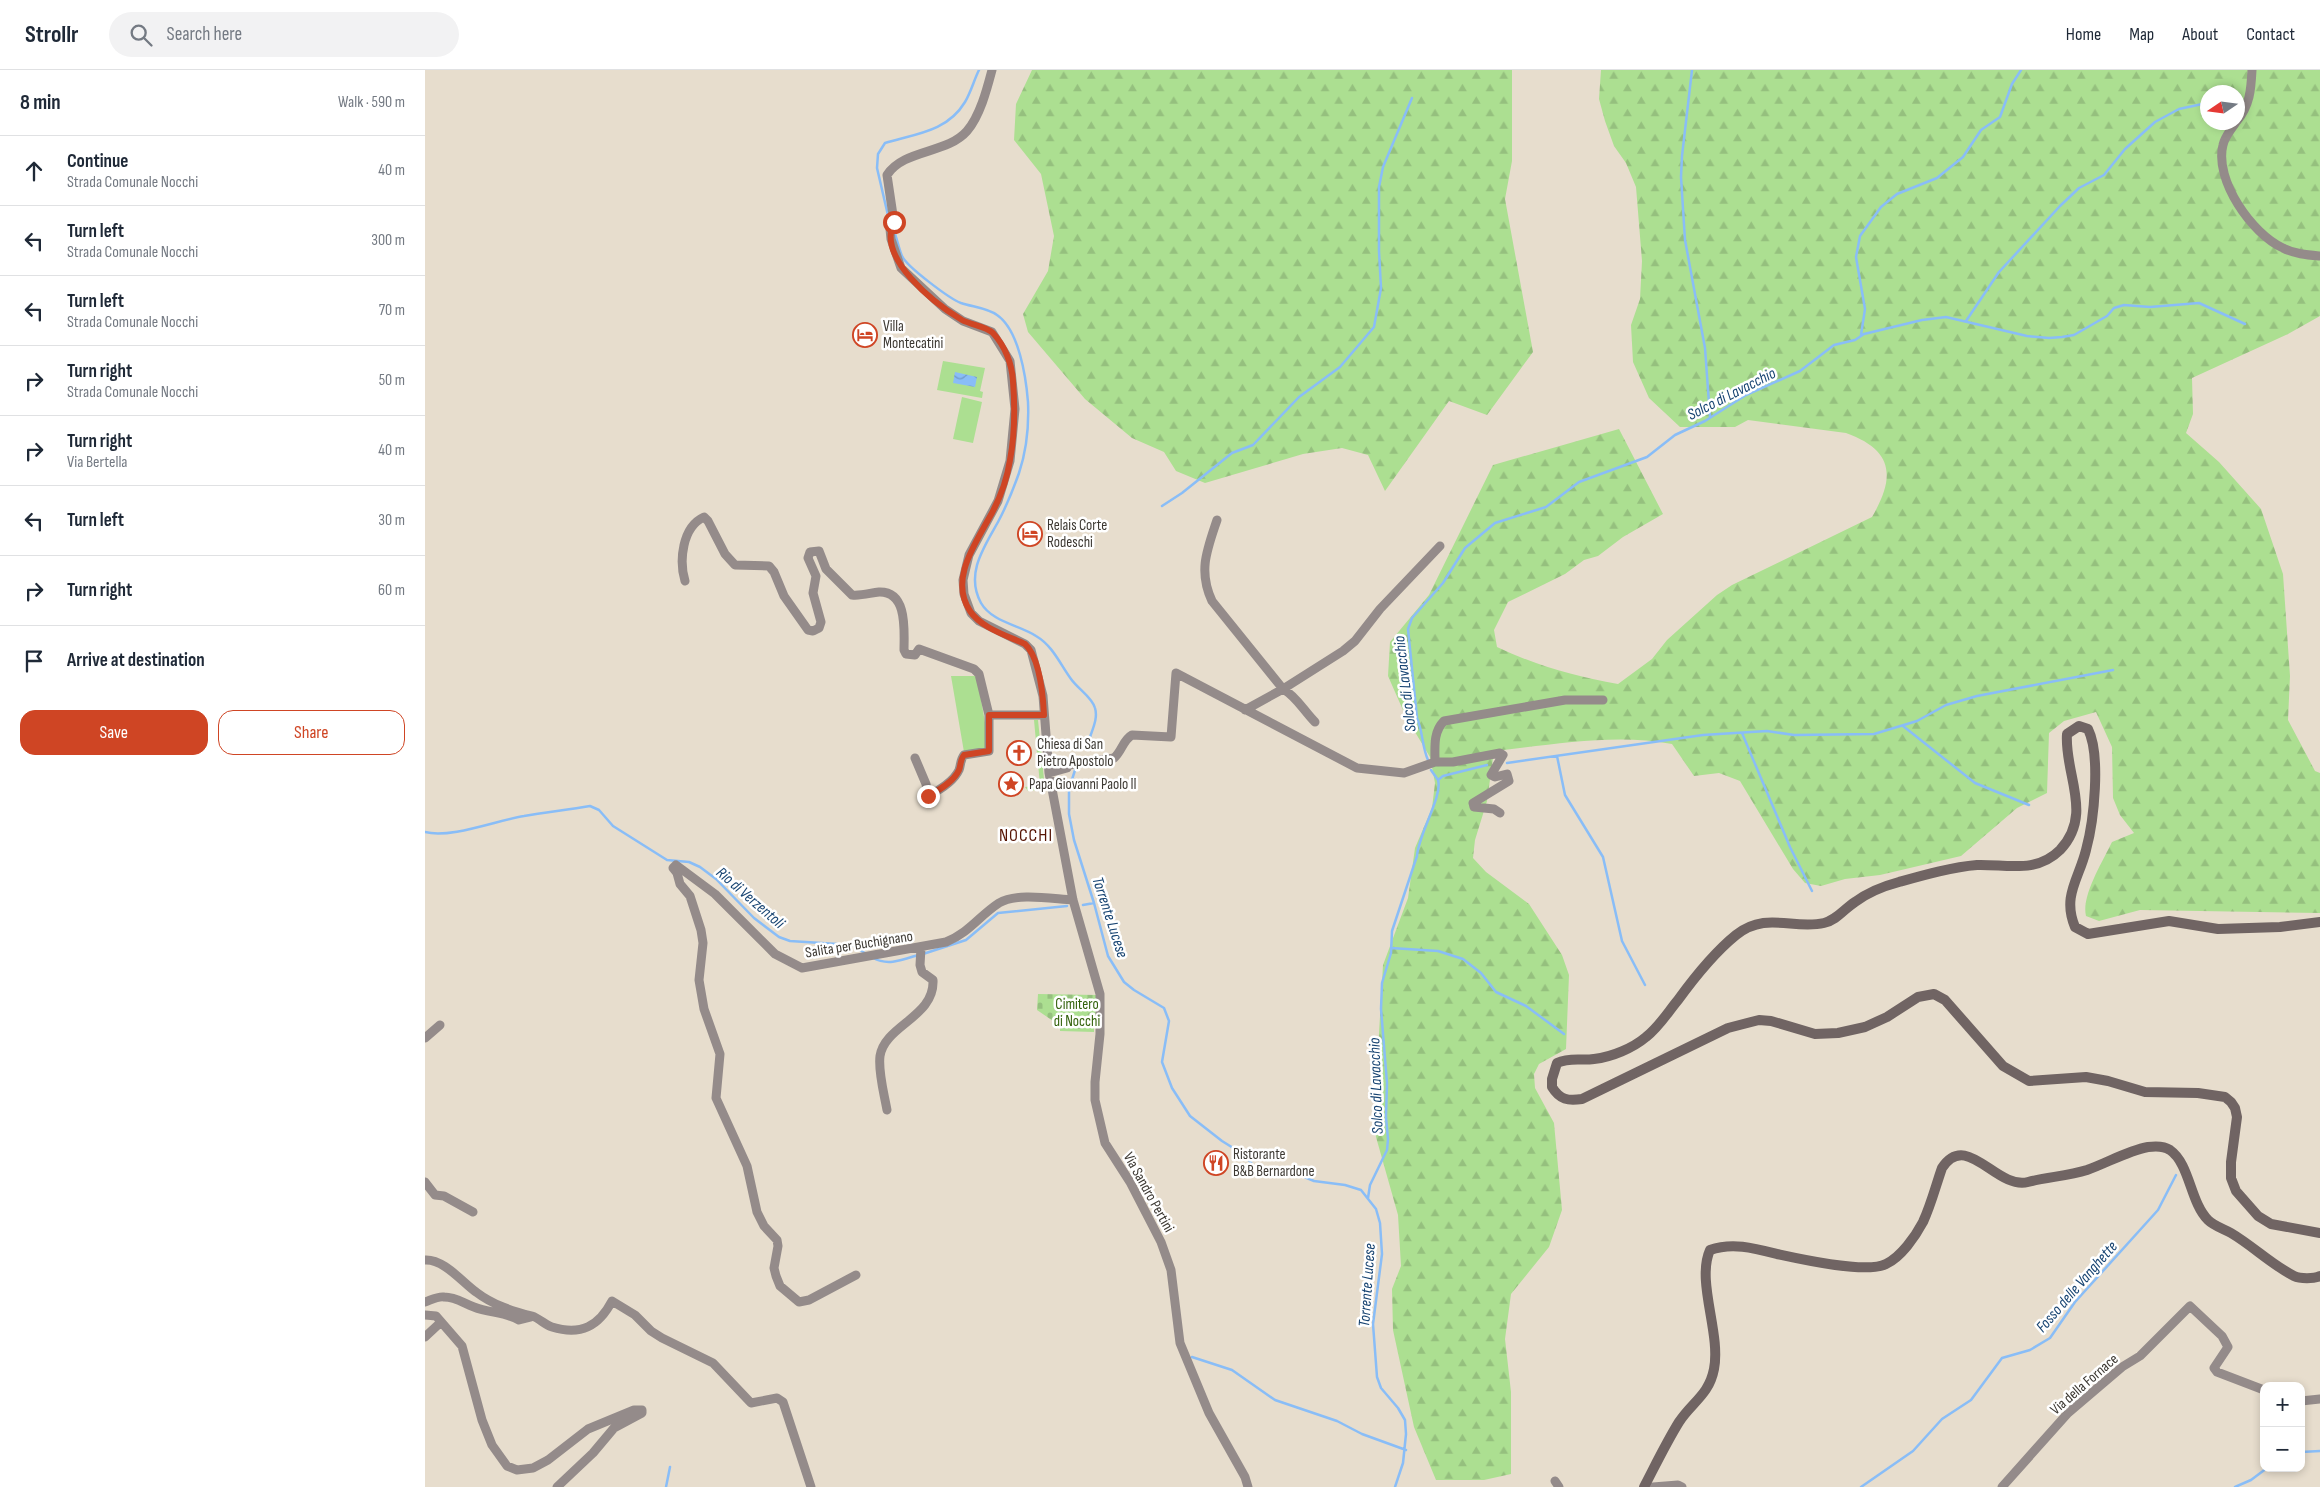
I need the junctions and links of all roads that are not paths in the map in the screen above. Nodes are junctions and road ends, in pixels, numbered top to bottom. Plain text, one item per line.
1 (992, 70) edge
2 (2252, 70) edge
3 (2245, 112) edge
4 (2231, 130) edge
5 (2320, 256) edge
6 (1217, 520) dead end
7 (1439, 546) dead end
8 (685, 581) dead end
9 (1283, 689) junction
10 (1603, 700) dead end
11 (1245, 710) junction
12 (989, 715) junction
13 (1044, 715) junction
14 (1315, 722) dead end
15 (915, 758) dead end
16 (1435, 762) junction
17 (1049, 773) junction
18 (1499, 813) dead end
19 (1073, 900) junction
20 (2320, 922) edge
21 (921, 948) junction
22 (440, 1025) dead end
23 (425, 1038) edge
24 (887, 1110) dead end
25 (425, 1182) edge
26 (473, 1212) dead end
27 (2320, 1233) edge
28 (425, 1260) edge
29 (856, 1275) dead end
30 (2320, 1276) edge
31 (425, 1302) edge
32 (425, 1315) edge
33 (533, 1316) junction
34 (440, 1323) junction
35 (425, 1337) edge
36 (2260, 1388) edge
37 (2320, 1399) edge
38 (2305, 1401) edge
39 (2006, 1486) edge
40 (557, 1487) edge
41 (811, 1487) edge
42 (1248, 1487) edge
43 (1644, 1487) edge
44 (1653, 1487) edge
45 (1682, 1487) edge

1 - 13 street, Via Sandro Pertini
2 - 3 street
4 - 5 street
6 - 9 street
7 - 9 street
8 - 12 street
9 - 11 street
9 - 14 street
10 - 16 street
11 - 16 street
11 - 17 street
12 - 13 street
12 - 15 street
13 - 17 street, Via Sandro Pertini
16 - 18 street
17 - 19 street, Via Sandro Pertini
19 - 21 street, Salita per Buchignano
19 - 42 street, Via Sandro Pertini
20 - 27 main road
21 - 24 street
21 - 29 street, Salita per Buchignano
22 - 23 street
25 - 26 street
28 - 33 street
30 - 43 main road
31 - 33 street
32 - 34 street
33 - 41 street
34 - 35 street
34 - 40 street
36 - 39 street, Via della Fornace
37 - 38 street
44 - 45 street

